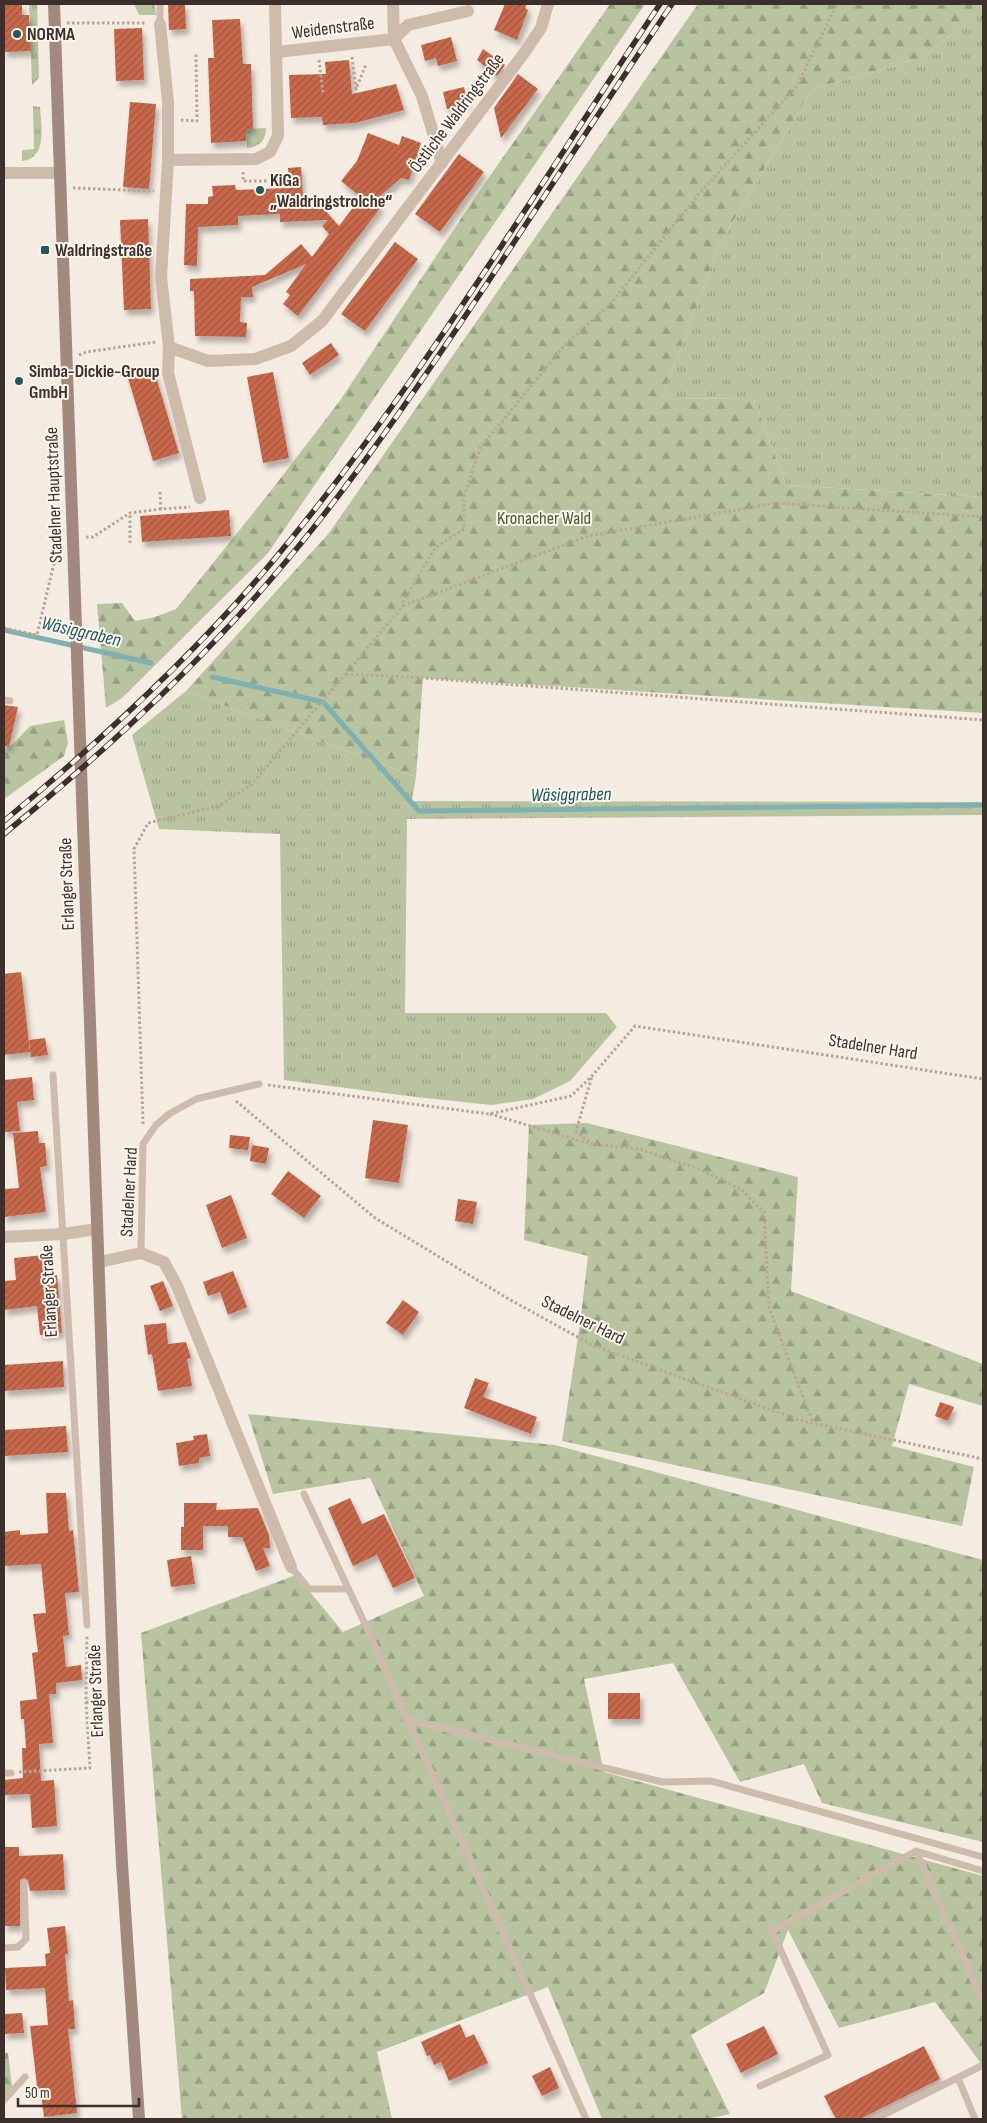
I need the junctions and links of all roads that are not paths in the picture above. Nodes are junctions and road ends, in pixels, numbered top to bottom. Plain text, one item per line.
1 (54, 4) edge
2 (160, 4) edge
3 (275, 4) edge
4 (393, 4) edge
5 (548, 4) edge
6 (468, 11) dead end
7 (160, 24) joint
8 (394, 38) junction
9 (277, 52) junction
10 (168, 160) junction
11 (442, 163) junction
12 (4, 173) edge
13 (60, 173) junction
14 (169, 343) junction
15 (200, 498) road end
16 (80, 745) joint
17 (53, 1075) dead end
18 (259, 1084) road end
19 (98, 1229) junction
20 (63, 1234) junction
21 (4, 1237) edge
22 (141, 1253) junction
23 (98, 1262) junction
24 (304, 1494) dead end
25 (291, 1567) joint
26 (348, 1589) junction
27 (87, 1625) road end
28 (406, 1719) junction
29 (916, 1851) junction
30 (983, 1857) edge
31 (983, 1871) edge
32 (24, 1883) dead end
33 (4, 1948) edge
34 (983, 2002) edge
35 (983, 2065) edge
36 (25, 2077) dead end
37 (958, 2078) junction
38 (760, 2086) dead end
39 (4, 2100) edge
40 (139, 2119) edge
41 (586, 2119) edge
42 (875, 2119) edge
43 (975, 2119) edge

1 - 13 main road, Stadelner Hauptstraße
2 - 7 lane
3 - 9 street
4 - 8 street, Weidenstraße
5 - 11 street, Östliche Waldringstraße
6 - 8 street, Weidenstraße
7 - 10 street
8 - 9 street, Weidenstraße
8 - 11 street, Weidenstraße
9 - 10 street
10 - 14 street
11 - 14 street, Östliche Waldringstraße
12 - 13 street
13 - 16 main road, Stadelner Hauptstraße
14 - 15 street
16 - 19 main road, Erlanger Straße
17 - 20 lane, Erlanger Straße
18 - 22 lane, Stadelner Hard
19 - 20 street
19 - 23 main road, Erlanger Straße
20 - 21 street
20 - 27 lane, Erlanger Straße
22 - 23 street
22 - 25 street
23 - 40 main road, Erlanger Straße
24 - 26 lane
25 - 26 lane
26 - 28 lane
28 - 30 lane
28 - 41 lane
29 - 31 lane
29 - 34 lane
29 - 38 lane
32 - 33 lane
35 - 37 lane
36 - 39 lane
37 - 42 lane
37 - 43 lane

